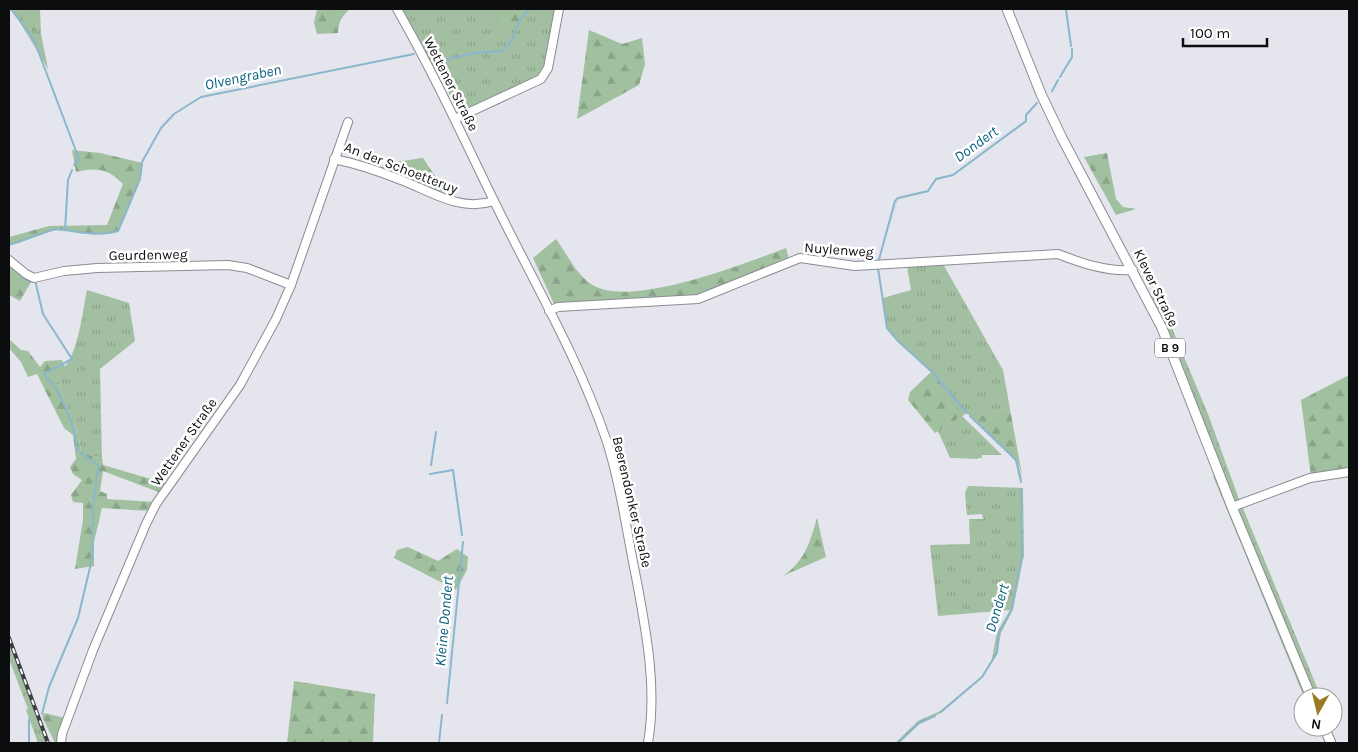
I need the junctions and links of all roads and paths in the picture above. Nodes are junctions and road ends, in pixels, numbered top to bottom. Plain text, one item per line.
1 (397, 9) edge
2 (559, 9) edge
3 (1007, 9) edge
4 (455, 119) junction
5 (348, 122) dead end
6 (334, 159) junction
7 (481, 172) joint
8 (494, 201) junction
9 (9, 260) edge
10 (1133, 270) junction
11 (291, 286) junction
12 (548, 311) junction
13 (1349, 472) edge
14 (1232, 507) junction
15 (1307, 687) edge
16 (61, 743) edge
17 (648, 743) edge

1 - 4 street, Wettener Straße
2 - 4 street
3 - 10 main road, Klever Straße / B 9
4 - 7 street, Wettener Straße
5 - 6 street, An der Schoetteruy
6 - 8 street, An der Schoetteruy
6 - 11 street, Wettener Straße
7 - 8 street, Beerendonker Straße
8 - 12 street, Beerendonker Straße
9 - 11 street, Geurdenweg
10 - 12 street, Nuylenweg
10 - 14 main road, Klever Straße / B 9
11 - 16 street, Wettener Straße
12 - 17 street, Beerendonker Straße
13 - 14 street
14 - 15 main road, Klever Straße / B 9

